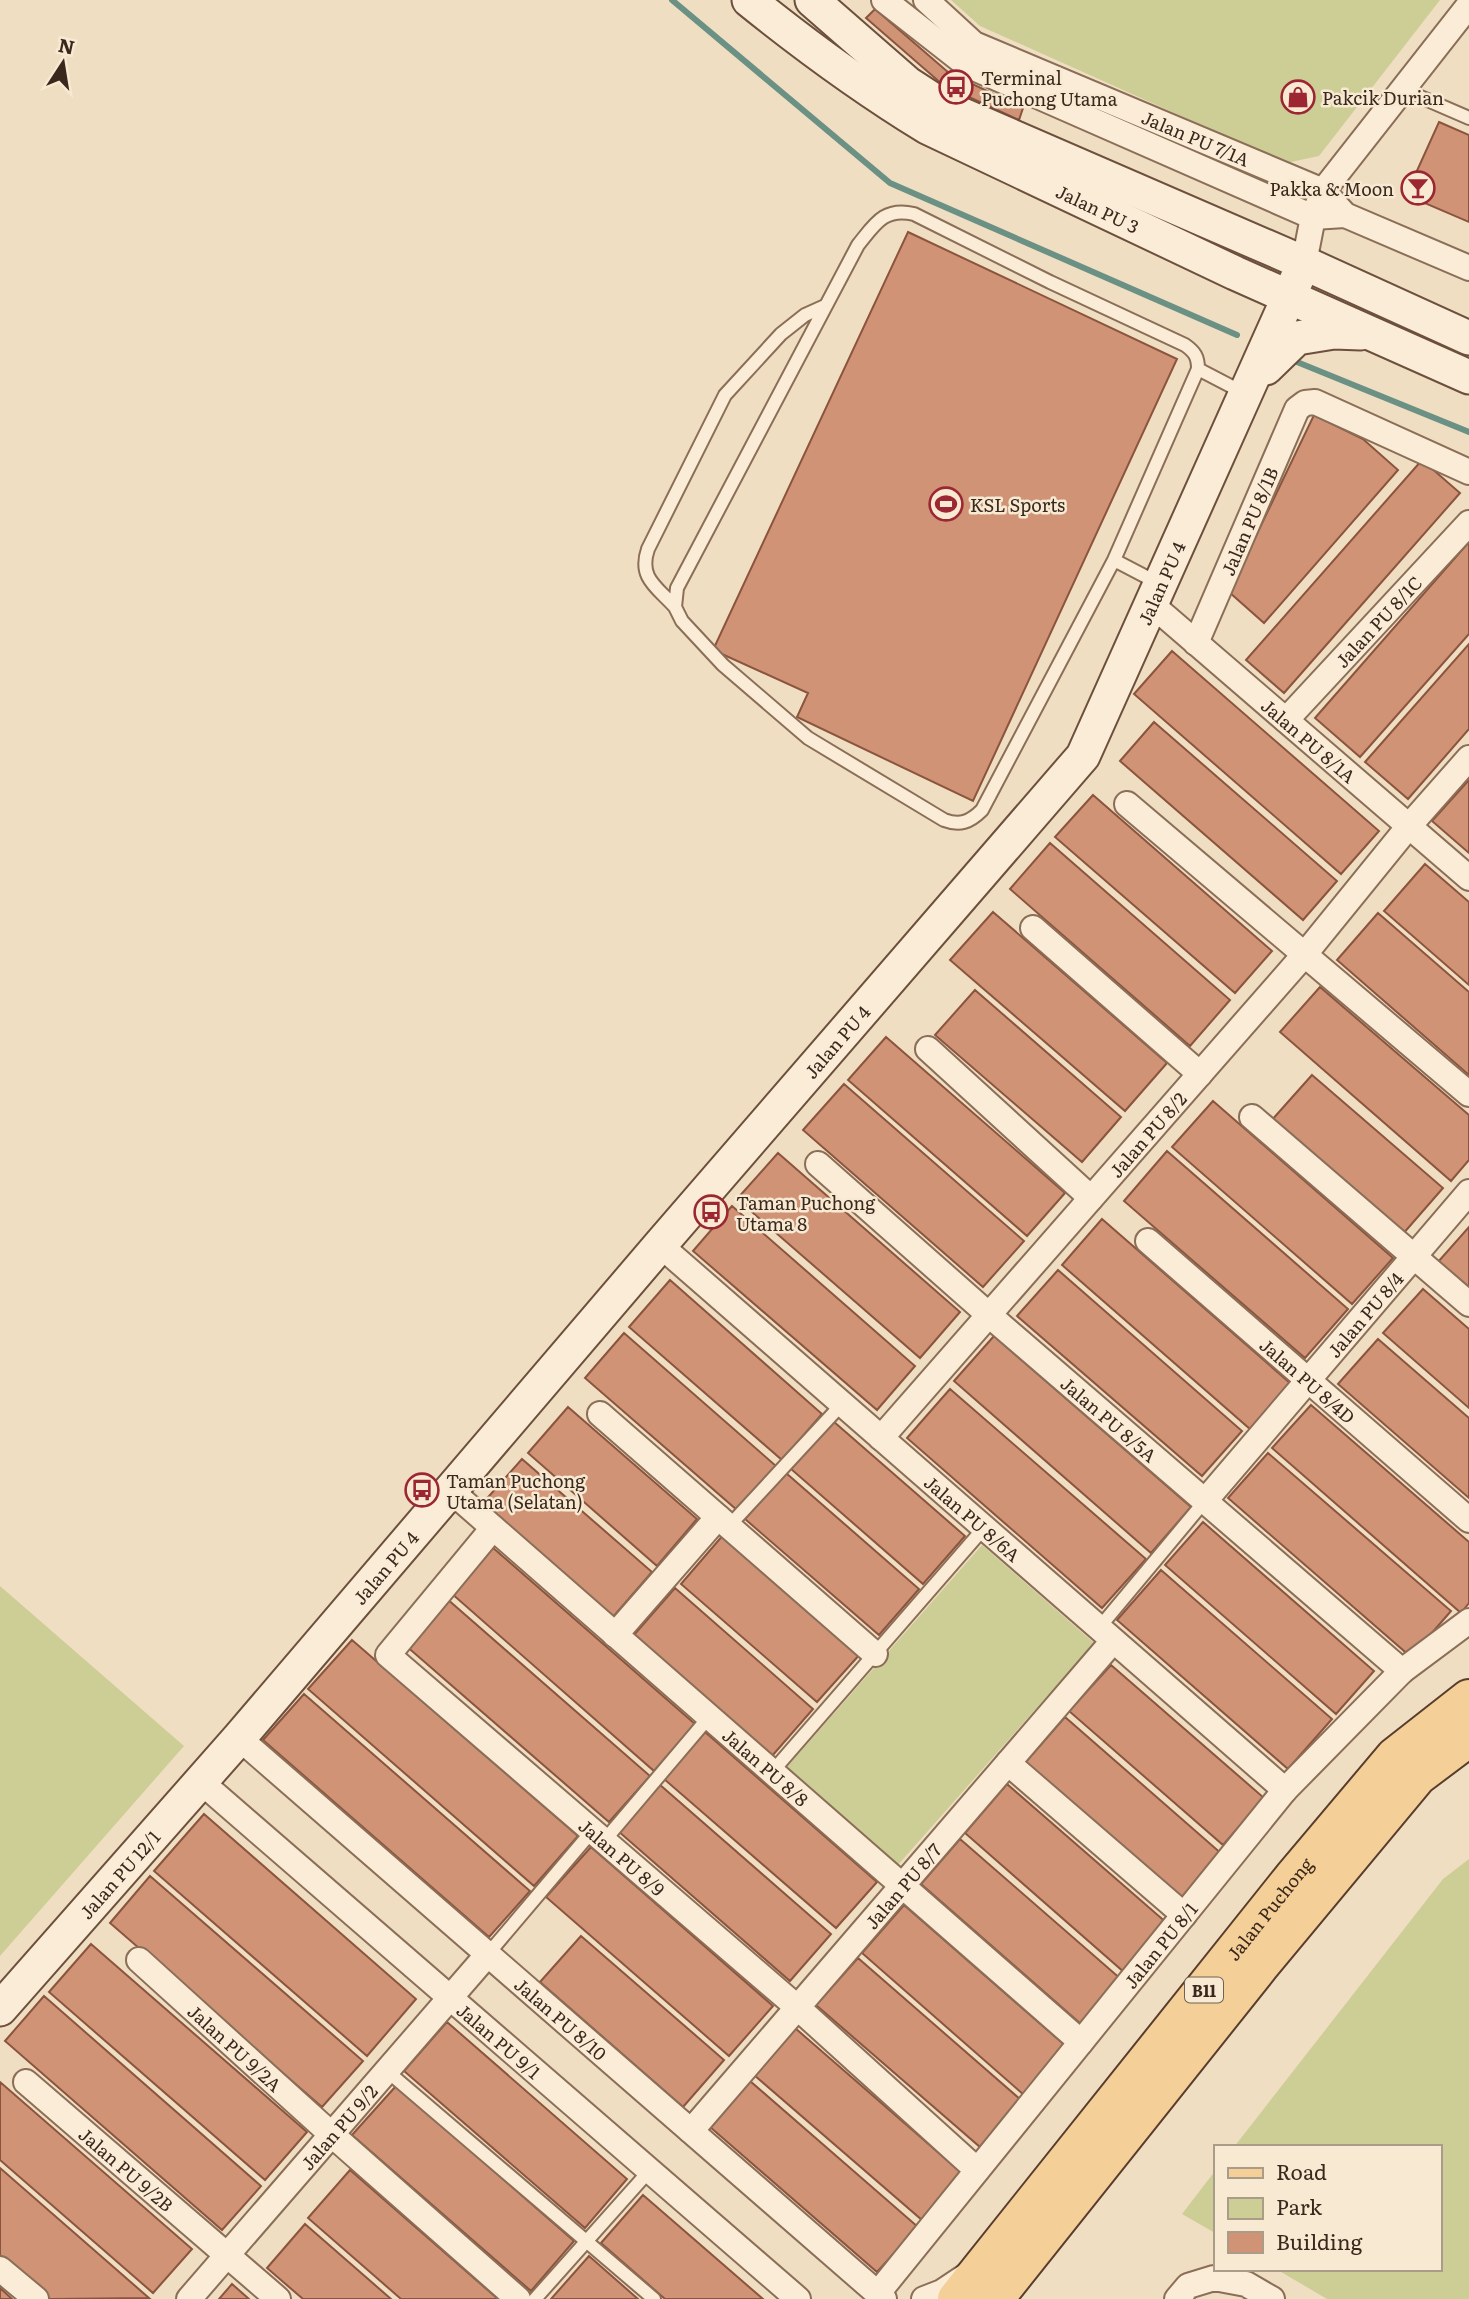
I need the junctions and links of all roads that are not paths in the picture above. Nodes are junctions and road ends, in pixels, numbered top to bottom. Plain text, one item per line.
1 (749, 0) edge
2 (768, 0) edge
3 (792, 0) edge
4 (805, 0) edge
5 (812, 0) edge
6 (884, 0) edge
7 (926, 0) edge
8 (1469, 5) edge
9 (1401, 89) junction
10 (889, 104) junction
11 (1469, 118) edge
12 (1323, 191) junction
13 (1345, 215) junction
14 (1313, 217) junction
15 (1203, 258) junction
16 (1304, 263) junction
17 (1469, 268) edge
18 (1289, 298) junction
19 (825, 306) junction
20 (1371, 333) junction
21 (1469, 338) edge
22 (1198, 369) junction
23 (1469, 377) edge
24 (1249, 388) junction
25 (1469, 472) edge
26 (1469, 523) edge
27 (1114, 560) junction
28 (1154, 593) junction
29 (675, 607) junction
30 (1196, 643) junction
31 (1286, 720) junction
32 (1469, 758) edge
33 (1127, 804) dead end
34 (1409, 826) junction
35 (1469, 878) edge
36 (1033, 928) dead end
37 (1305, 954) junction
38 (928, 1049) dead end
39 (1200, 1074) junction
40 (1469, 1094) edge
41 (1252, 1116) dead end
42 (818, 1164) dead end
43 (1469, 1192) edge
44 (1091, 1198) junction
45 (1148, 1241) dead end
46 (660, 1245) junction
47 (1415, 1256) junction
48 (1469, 1304) edge
49 (989, 1315) junction
50 (1308, 1381) junction
51 (842, 1404) junction
52 (600, 1414) dead end
53 (881, 1438) junction
54 (450, 1490) junction
55 (1204, 1502) junction
56 (1469, 1520) edge
57 (723, 1522) junction
58 (493, 1528) junction
59 (984, 1528) junction
60 (1469, 1621) edge
61 (1106, 1634) junction
62 (615, 1635) junction
63 (875, 1654) junction
64 (1402, 1671) junction
65 (1469, 1699) edge
66 (709, 1717) junction
67 (1469, 1737) edge
68 (239, 1738) junction
69 (1008, 1763) junction
70 (772, 1772) junction
71 (200, 1781) junction
72 (1285, 1790) junction
73 (598, 1836) junction
74 (902, 1885) junction
75 (1184, 1915) junction
76 (488, 1954) junction
77 (139, 1960) dead end
78 (450, 1998) junction
79 (797, 2007) junction
80 (0, 2009) edge
81 (1081, 2042) junction
82 (387, 2071) junction
83 (26, 2082) dead end
84 (691, 2131) junction
85 (331, 2134) junction
86 (650, 2170) junction
87 (977, 2170) junction
88 (587, 2241) junction
89 (227, 2255) junction
90 (0, 2269) edge
91 (987, 2284) edge
92 (871, 2294) edge
93 (36, 2299) edge
94 (189, 2299) edge
95 (278, 2299) edge
96 (518, 2299) edge
97 (535, 2299) edge
98 (654, 2299) edge
99 (798, 2299) edge
100 (924, 2299) edge
101 (957, 2299) edge
102 (1177, 2299) edge
103 (1272, 2299) edge

1 - 10 street, Jalan PU 3
2 - 3 street
4 - 10 street
5 - 16 street, Jalan PU 3
6 - 14 street
7 - 12 street, Jalan PU 7/1A
8 - 9 street
9 - 11 lane
9 - 12 street
10 - 15 street, Jalan PU 3
12 - 13 street, Jalan PU 7/1A
12 - 14 street
13 - 14 street
13 - 17 street, Jalan PU 7/1A
14 - 16 street
15 - 18 street, Jalan PU 3
15 - 24 street
16 - 18 street, Jalan PU 4
16 - 21 street, Jalan PU 3
18 - 20 street, Jalan PU 3
18 - 24 street, Jalan PU 4
19 - 22 lane
19 - 29 lane
19 - 29 lane
20 - 23 street, Jalan PU 3
20 - 24 street
22 - 24 lane
22 - 27 lane
24 - 28 street, Jalan PU 4
25 - 30 street, Jalan PU 8/1B
26 - 31 street, Jalan PU 8/1C
27 - 28 lane
27 - 29 lane
28 - 30 street, Jalan PU 8/1A
28 - 46 street, Jalan PU 4
30 - 31 street, Jalan PU 8/1A
31 - 34 street, Jalan PU 8/1A
32 - 34 street, Jalan PU 8/2
33 - 37 street
34 - 35 street, Jalan PU 8/1A
34 - 37 street, Jalan PU 8/2
36 - 39 street
37 - 39 street, Jalan PU 8/2
37 - 40 street
38 - 44 street
39 - 44 street, Jalan PU 8/2
41 - 47 street
42 - 49 street, Jalan PU 8/5A
43 - 47 street, Jalan PU 8/4
44 - 49 street, Jalan PU 8/2
45 - 50 street, Jalan PU 8/4D
46 - 51 street, Jalan PU 8/6A
46 - 54 street, Jalan PU 4
47 - 48 street
47 - 50 street, Jalan PU 8/4
49 - 53 street, Jalan PU 8/2
49 - 55 street, Jalan PU 8/5A
50 - 55 street, Jalan PU 8/4
50 - 56 street, Jalan PU 8/4D
51 - 53 street, Jalan PU 8/6A
51 - 57 lane
52 - 57 street
53 - 59 street, Jalan PU 8/6A
54 - 58 street, Jalan PU 8/8
54 - 68 street, Jalan PU 4
55 - 61 lane
55 - 64 street, Jalan PU 8/5A
57 - 62 street
57 - 63 street
58 - 62 street, Jalan PU 8/8
58 - 73 street, Jalan PU 8/9
59 - 61 street, Jalan PU 8/6A
59 - 63 lane
60 - 64 street, Jalan PU 8/1
61 - 69 street, Jalan PU 8/7
61 - 72 street, Jalan PU 8/6A
62 - 66 street, Jalan PU 8/8
63 - 70 lane
64 - 72 street, Jalan PU 8/1
65 - 91 main road, Jalan Puchong / B11
66 - 70 street, Jalan PU 8/8
66 - 73 lane
67 - 91 main road, Jalan Puchong / B11
68 - 71 street, Jalan PU 12/1
68 - 76 street, Jalan PU 8/10
69 - 74 street, Jalan PU 8/7
69 - 75 street
70 - 74 street, Jalan PU 8/8
71 - 78 street, Jalan PU 9/1
71 - 80 street, Jalan PU 12/1
72 - 75 street, Jalan PU 8/1
73 - 76 lane
73 - 79 street, Jalan PU 8/9
74 - 79 street, Jalan PU 8/7
74 - 81 street, Jalan PU 8/8
75 - 81 street, Jalan PU 8/1
76 - 78 street, Jalan PU 9/2
76 - 84 street, Jalan PU 8/10
77 - 85 street, Jalan PU 9/2A
78 - 82 street, Jalan PU 9/2
78 - 86 street, Jalan PU 9/1
79 - 84 street, Jalan PU 8/7
79 - 87 street, Jalan PU 8/9
81 - 87 street, Jalan PU 8/1
82 - 85 street, Jalan PU 9/2
82 - 88 lane
83 - 89 street, Jalan PU 9/2B
84 - 92 street, Jalan PU 8/10
85 - 89 street, Jalan PU 9/2
85 - 96 street, Jalan PU 9/2A
86 - 88 lane
86 - 99 street, Jalan PU 9/1
87 - 92 street, Jalan PU 8/1
88 - 97 lane
88 - 98 lane
89 - 94 street, Jalan PU 9/2
89 - 95 street, Jalan PU 9/2B
90 - 93 street
91 - 100 street
91 - 101 main road, Jalan Puchong / B11
102 - 103 street

